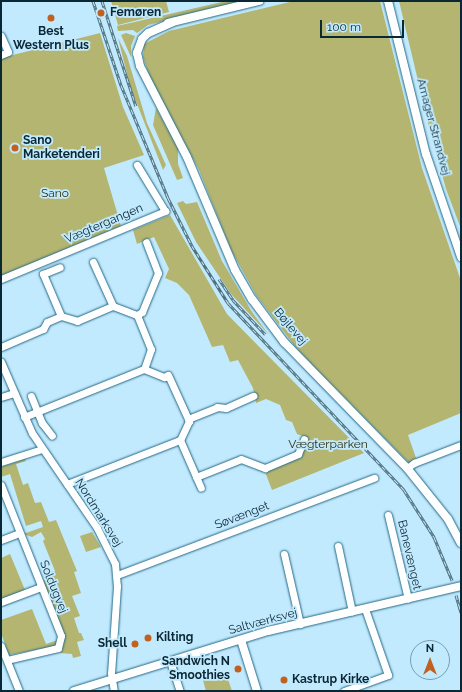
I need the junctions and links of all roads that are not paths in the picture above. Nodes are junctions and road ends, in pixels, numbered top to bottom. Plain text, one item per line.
1 (259, 1) edge
2 (388, 1) edge
3 (1, 36) edge
4 (4, 54) edge
5 (137, 165) dead end
6 (146, 242) dead end
7 (461, 257) edge
8 (93, 262) dead end
9 (60, 267) dead end
10 (1, 279) edge
11 (113, 306) junction
12 (137, 315) junction
13 (61, 316) junction
14 (1, 347) edge
15 (1, 362) edge
16 (144, 369) junction
17 (14, 393) junction
18 (31, 396) dead end
19 (253, 396) dead end
20 (1, 397) edge
21 (38, 412) junction
22 (24, 418) junction
23 (188, 419) junction
24 (52, 436) dead end
25 (304, 439) dead end
26 (180, 440) junction
27 (461, 445) edge
28 (42, 449) junction
29 (1, 462) edge
30 (407, 468) junction
31 (196, 478) junction
32 (374, 478) dead end
33 (67, 484) junction
34 (1, 485) edge
35 (200, 488) dead end
36 (388, 515) dead end
37 (19, 533) junction
38 (1, 540) edge
39 (461, 543) edge
40 (338, 546) dead end
41 (284, 554) dead end
42 (117, 575) junction
43 (461, 586) edge
44 (41, 587) junction
45 (408, 599) junction
46 (1, 602) edge
47 (365, 609) junction
48 (352, 612) junction
49 (300, 624) junction
50 (241, 640) junction
51 (1, 646) edge
52 (8, 660) junction
53 (170, 661) junction
54 (112, 680) junction
55 (20, 691) edge
56 (74, 691) edge
57 (114, 691) edge
58 (180, 691) edge
59 (257, 691) edge
60 (344, 691) edge

1 - 30 street, Bøjlevej
2 - 7 street, Amager Strandvej
3 - 4 street
5 - 10 street, Vægtergangen
6 - 12 street
8 - 11 street
9 - 13 street
11 - 12 street
11 - 13 street
12 - 16 street
13 - 14 street
15 - 17 street, Nordmarksvej
16 - 21 street
16 - 23 street
17 - 20 street
17 - 22 street, Nordmarksvej
18 - 21 street
19 - 23 street
21 - 22 street
21 - 24 street
22 - 28 street, Nordmarksvej
23 - 26 street
25 - 31 street
26 - 31 street
26 - 33 street
27 - 30 street
28 - 29 street
28 - 33 street, Nordmarksvej
30 - 39 street, Bøjlevej
31 - 35 street
32 - 42 street, Søvænget
33 - 42 street, Nordmarksvej
34 - 37 street, Soldugvej
36 - 45 street, Banevænget
37 - 38 street
37 - 44 street, Soldugvej
40 - 48 street
41 - 49 street
42 - 54 street, Nordmarksvej
43 - 45 street, Saltværksvej
44 - 46 street
44 - 52 street, Soldugvej
45 - 47 street, Saltværksvej
47 - 48 street, Saltværksvej
47 - 60 street
48 - 49 street, Saltværksvej
49 - 50 street, Saltværksvej
50 - 53 street, Saltværksvej
50 - 59 street
51 - 52 street
52 - 55 street
53 - 54 street, Saltværksvej
53 - 58 street
54 - 56 street, Saltværksvej
54 - 57 street, Nordmarksvej

